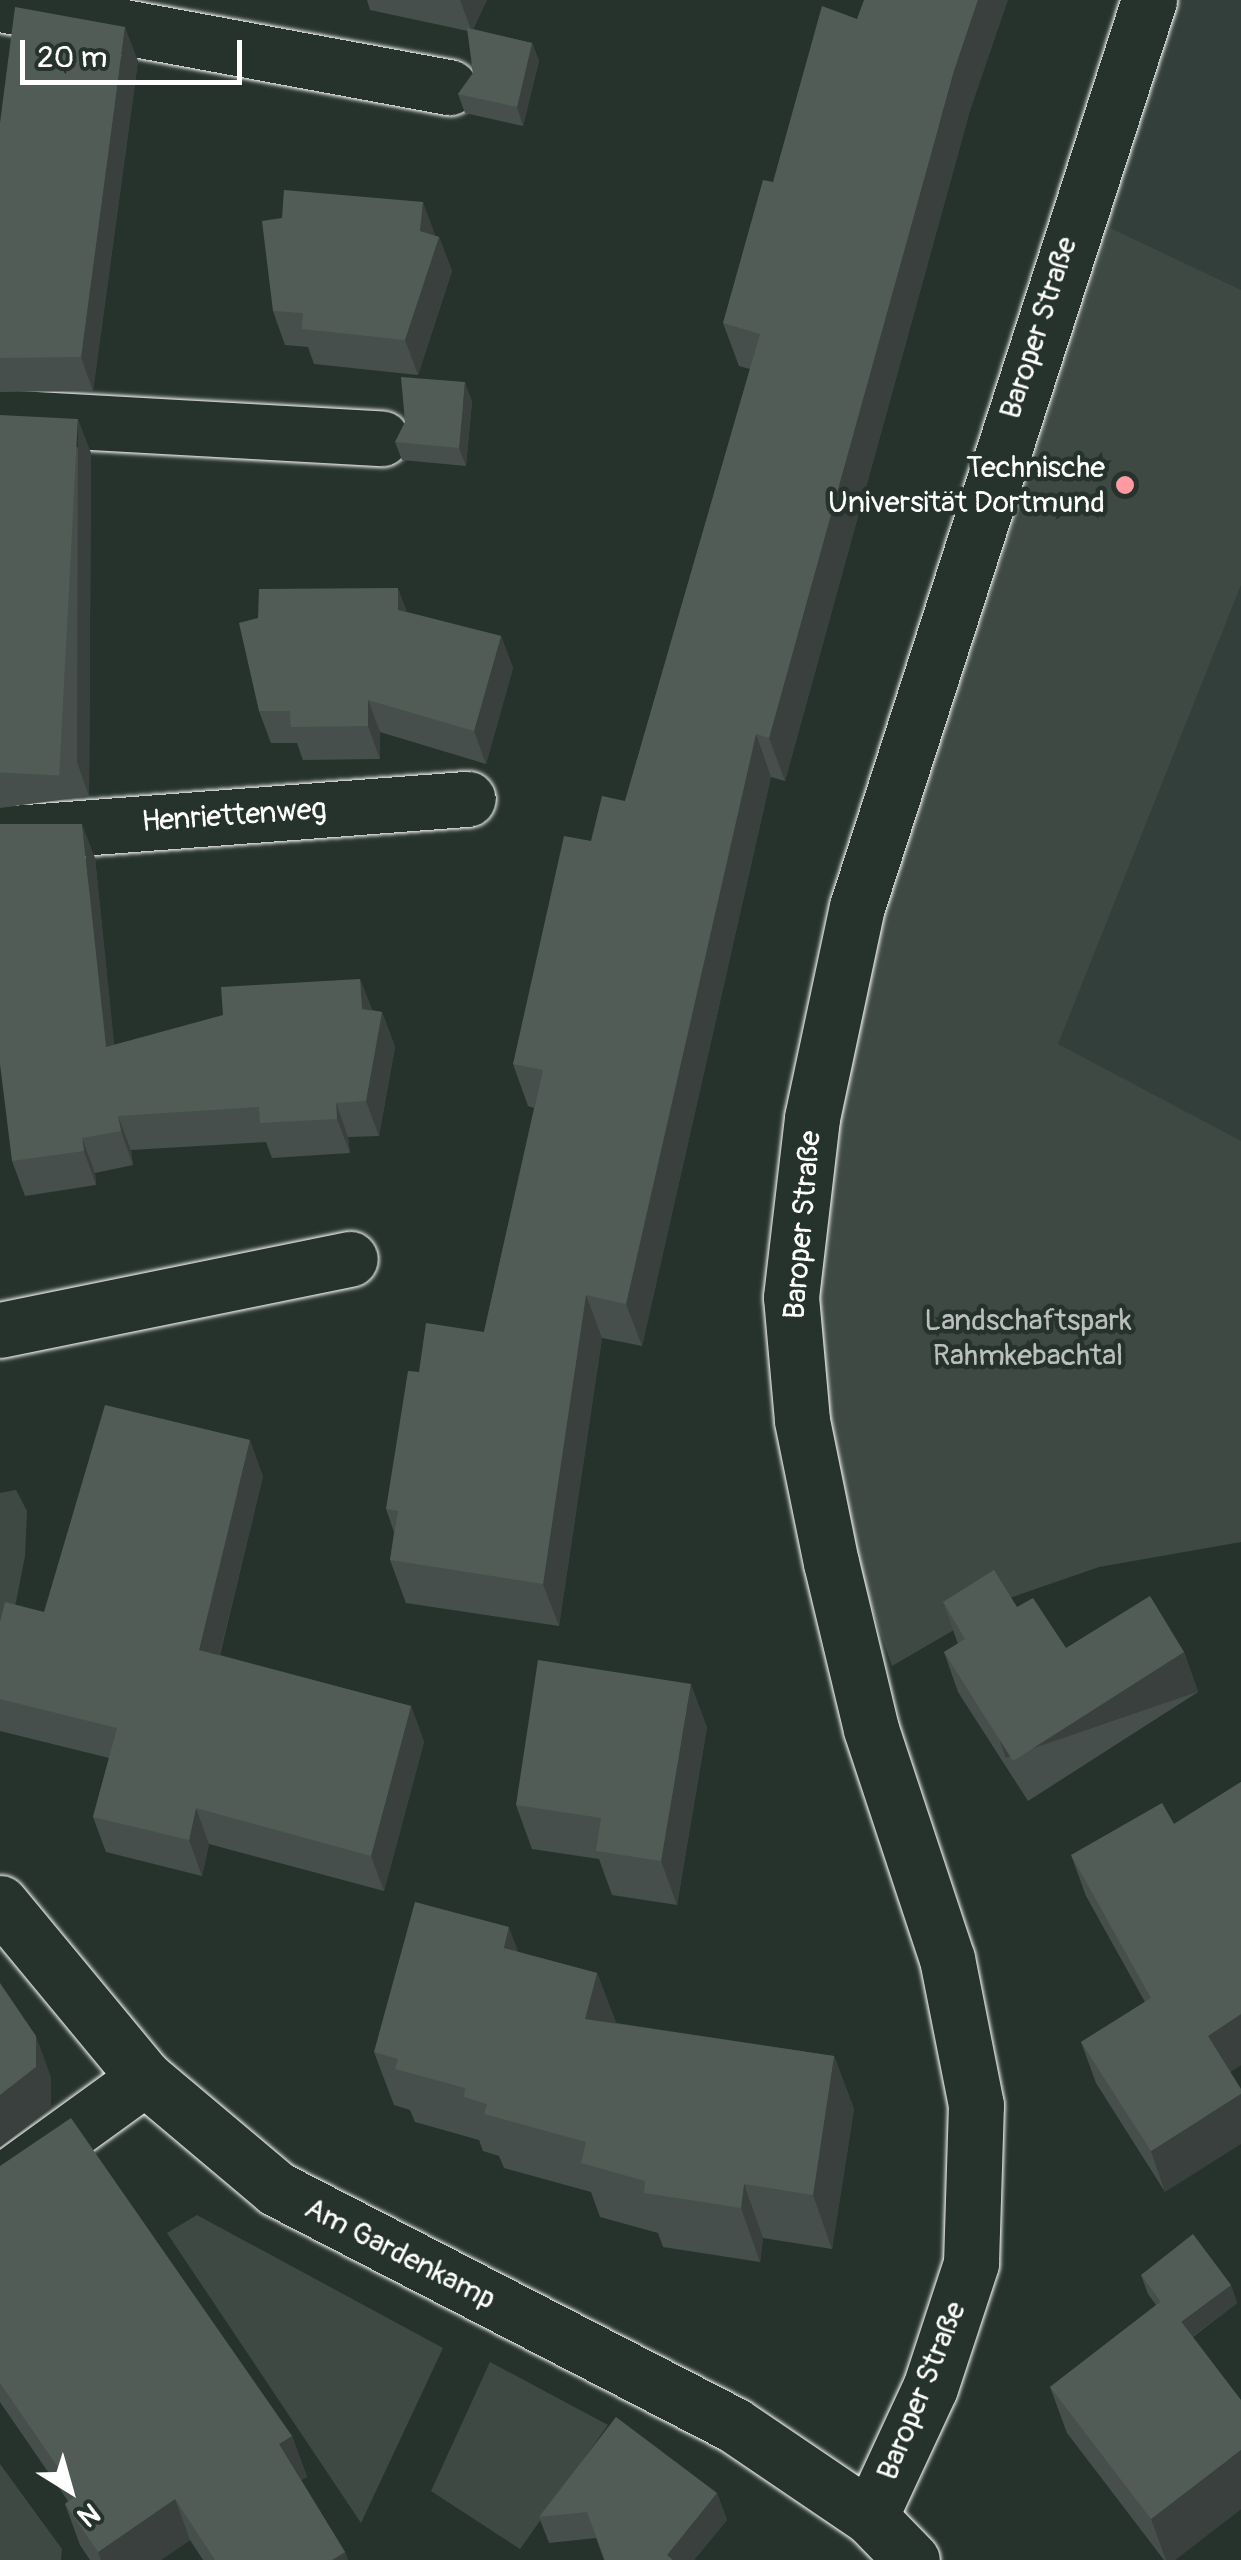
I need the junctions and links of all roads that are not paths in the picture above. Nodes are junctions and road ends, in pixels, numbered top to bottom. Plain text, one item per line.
1 (1149, 0) edge
2 (0, 4) edge
3 (448, 86) dead end
4 (0, 417) edge
5 (381, 438) dead end
6 (468, 799) dead end
7 (0, 834) edge
8 (350, 1260) dead end
9 (0, 1330) edge
10 (0, 1903) edge
11 (146, 2078) junction
12 (0, 2182) edge
13 (870, 2517) junction
14 (912, 2560) edge

1 - 13 street, Baroper Straße
2 - 3 street
4 - 5 street
6 - 7 street, Henriettenweg
8 - 9 street
10 - 11 street, Am Gardenkamp
11 - 12 street
11 - 13 street, Am Gardenkamp
13 - 14 street, Baroper Straße

